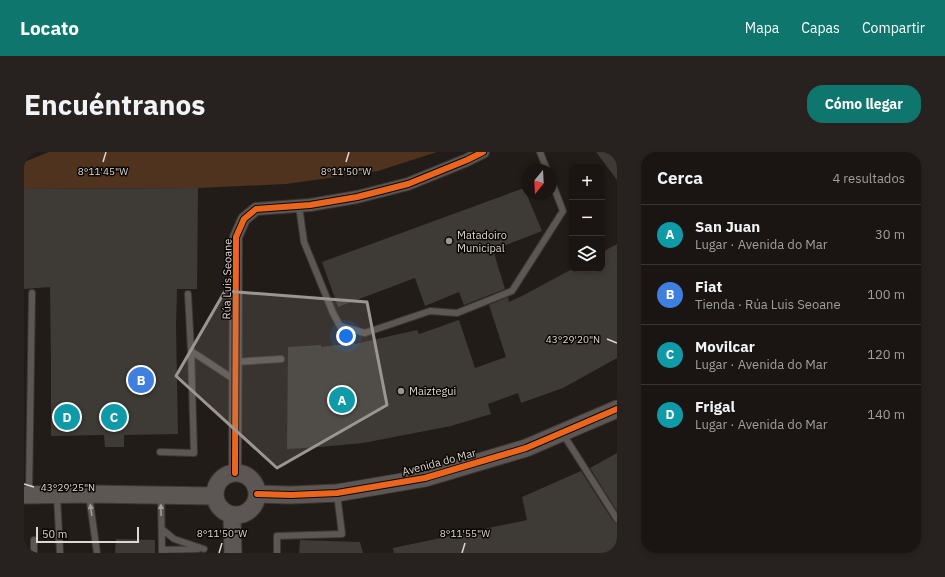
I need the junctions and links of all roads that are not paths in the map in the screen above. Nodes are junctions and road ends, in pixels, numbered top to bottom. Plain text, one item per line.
1 (483, 152) edge
2 (540, 152) edge
3 (545, 164) edge
4 (557, 196) edge
5 (299, 206) junction
6 (32, 294) dead end
7 (188, 294) dead end
8 (191, 351) junction
9 (281, 359) dead end
10 (235, 362) junction
11 (235, 380) junction
12 (617, 409) edge
13 (562, 433) junction
14 (160, 452) dead end
15 (235, 473) junction
16 (337, 493) junction
17 (89, 494) junction
18 (258, 494) junction
19 (27, 495) edge
20 (57, 495) junction
21 (161, 496) junction
22 (215, 496) junction
23 (232, 516) junction
24 (617, 520) edge
25 (162, 529) junction
26 (34, 540) dead end
27 (162, 551) edge
28 (204, 551) edge
29 (34, 553) edge
30 (60, 553) edge
31 (97, 553) edge
32 (233, 553) edge
33 (277, 553) edge

1 - 5 street, Rúa Luis Seoane
2 - 3 lane
4 - 5 lane
5 - 10 street, Rúa Luis Seoane
6 - 19 lane
7 - 8 lane
8 - 11 lane
8 - 14 lane
9 - 10 lane
10 - 11 street, Rúa Luis Seoane
11 - 15 street, Rúa Luis Seoane
12 - 13 street, Avenida do Mar
13 - 16 street, Avenida do Mar
13 - 24 lane
15 - 18 street
15 - 22 street
16 - 18 street, Avenida do Mar
16 - 33 lane
17 - 20 street
17 - 21 street
31 -> 17 lane
18 - 23 street
19 - 20 street
20 - 30 lane
21 - 22 street
25 -> 21 lane
22 - 23 street
23 - 32 street
25 - 27 lane
25 - 28 lane
26 - 29 lane
27 - 28 lane

